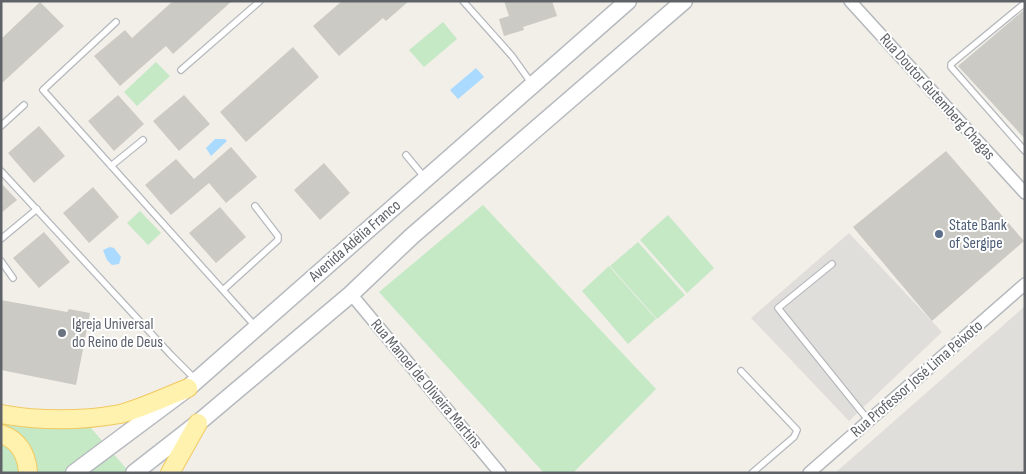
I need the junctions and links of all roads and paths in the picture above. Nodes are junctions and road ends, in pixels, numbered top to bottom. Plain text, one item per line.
1 (260, 1) edge
2 (463, 1) edge
3 (684, 1) edge
4 (850, 1) edge
5 (627, 2) edge
6 (1022, 3) edge
7 (116, 22) dead end
8 (181, 70) dead end
9 (533, 86) junction
10 (24, 105) dead end
11 (1, 126) edge
12 (143, 140) dead end
13 (1025, 151) edge
14 (406, 155) dead end
15 (111, 166) junction
16 (1, 171) edge
17 (426, 179) junction
18 (1025, 193) edge
19 (255, 206) dead end
20 (37, 209) junction
21 (1, 239) edge
22 (1, 261) edge
23 (832, 264) dead end
24 (13, 278) dead end
25 (1025, 284) edge
26 (223, 290) junction
27 (351, 294) junction
28 (257, 328) junction
29 (741, 370) dead end
30 (192, 384) junction
31 (1, 414) edge
32 (869, 421) junction
33 (198, 422) junction
34 (1, 434) edge
35 (28, 473) edge
36 (74, 473) edge
37 (134, 473) edge
38 (170, 473) edge
39 (500, 473) edge
40 (752, 473) edge
41 (810, 473) edge

1 - 8 lane
2 - 9 lane
3 - 27 main road, Avenida Adélia Franco
4 - 18 street, Rua Doutor Gutemberg Chagas
5 - 9 main road, Avenida Adélia Franco
6 - 13 lane
7 - 15 lane
9 - 17 main road, Avenida Adélia Franco
10 - 11 lane
12 - 15 lane
14 - 17 lane
15 - 26 lane
16 - 20 lane
17 - 28 main road, Avenida Adélia Franco
19 - 26 lane
20 - 21 lane
20 - 30 lane
22 - 24 lane
23 - 32 lane
25 - 32 street, Rua Professor José Lima Peixoto
26 - 28 lane
27 - 33 main road, Avenida Adélia Franco
27 - 39 street, Rua Manoel de Oliveira Martins
28 - 30 main road, Avenida Adélia Franco
29 - 40 lane
30 - 31 main road
30 - 36 main road, Avenida Adélia Franco
32 - 41 street, Rua Professor José Lima Peixoto
33 - 37 main road, Avenida Adélia Franco
33 - 38 main road
34 - 35 main road

